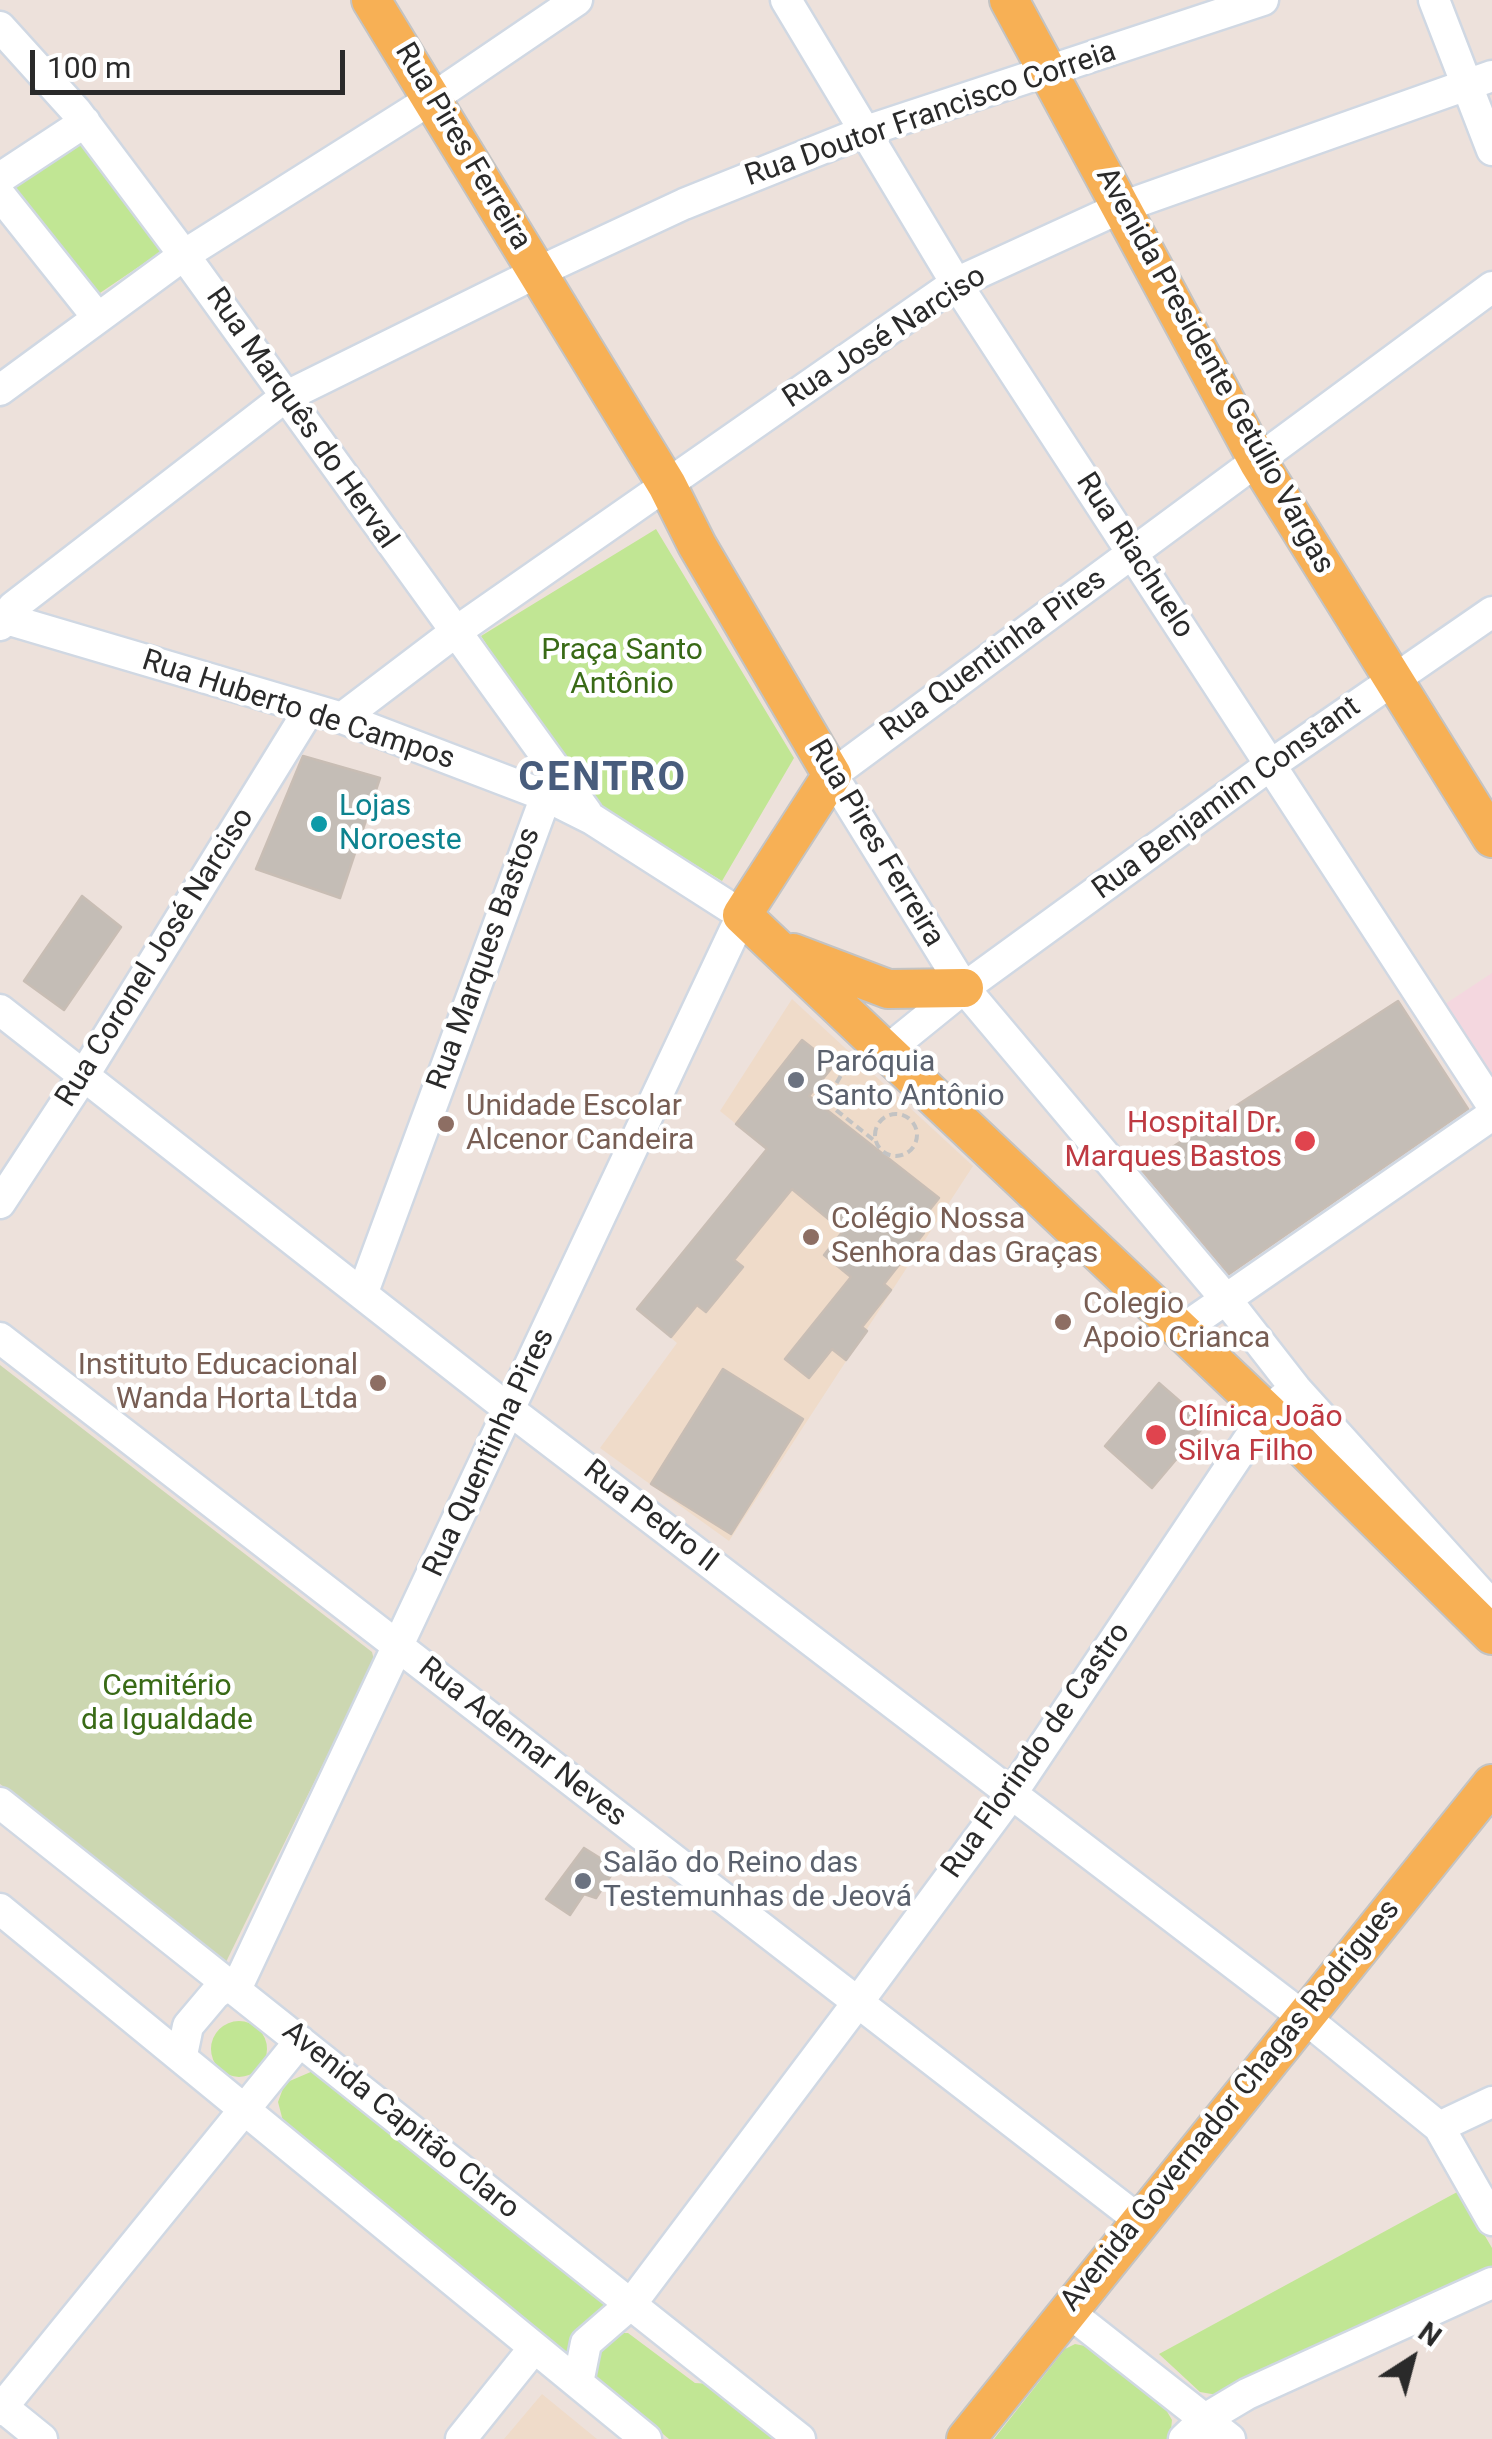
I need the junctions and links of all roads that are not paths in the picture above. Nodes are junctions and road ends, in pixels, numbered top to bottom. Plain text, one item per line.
1 (371, 0) edge
2 (577, 0) edge
3 (786, 0) edge
4 (1009, 0) edge
5 (1263, 0) edge
6 (1434, 0) edge
7 (0, 27) edge
8 (1046, 74) junction
9 (1479, 81) edge
10 (433, 98) junction
11 (85, 122) junction
12 (866, 131) junction
13 (1492, 150) edge
14 (0, 178) edge
15 (0, 195) edge
16 (1122, 208) junction
17 (184, 255) junction
18 (538, 272) junction
19 (956, 284) junction
20 (1492, 287) edge
21 (98, 318) junction
22 (0, 390) edge
23 (284, 397) junction
24 (1259, 464) junction
25 (668, 485) junction
26 (1133, 554) junction
27 (1492, 612) edge
28 (2, 620) edge
29 (454, 633) junction
30 (1394, 680) junction
31 (309, 710) junction
32 (342, 718) junction
33 (1269, 766) junction
34 (832, 775) junction
35 (546, 796) junction
36 (592, 819) junction
37 (1492, 838) edge
38 (742, 915) junction
39 (773, 944) junction
40 (964, 988) junction
41 (0, 1010) edge
42 (885, 1052) junction
43 (84, 1075) junction
44 (1492, 1105) edge
45 (1492, 1115) edge
46 (0, 1203) edge
47 (363, 1292) junction
48 (1225, 1298) junction
49 (1180, 1331) junction
50 (0, 1338) edge
51 (1296, 1389) junction
52 (511, 1410) junction
53 (1267, 1412) junction
54 (1492, 1606) edge
55 (1492, 1635) edge
56 (398, 1647) junction
57 (1492, 1784) edge
58 (1010, 1796) junction
59 (4, 1814) edge
60 (0, 1908) edge
61 (232, 1986) junction
62 (858, 2002) junction
63 (1305, 2018) junction
64 (300, 2042) junction
65 (182, 2055) junction
66 (1492, 2102) edge
67 (245, 2108) junction
68 (1438, 2127) junction
69 (1139, 2220) junction
70 (1492, 2220) edge
71 (1492, 2283) edge
72 (631, 2304) junction
73 (1066, 2310) junction
74 (534, 2348) junction
75 (578, 2383) junction
76 (1, 2407) edge
77 (1194, 2429) edge
78 (964, 2436) edge
79 (42, 2439) edge
80 (461, 2439) edge
81 (646, 2439) edge
82 (800, 2439) edge
83 (1230, 2439) edge

1 - 10 main road, Rua Pires Ferreira
2 - 10 street
3 - 12 street, Rua Riachuelo
4 - 8 main road, Avenida Presidente Getúlio Vargas
5 - 8 street, Rua Doutor Francisco Correia
6 - 9 street
7 - 11 street, Rua Marquês do Herval
8 - 12 street, Rua Doutor Francisco Correia
8 - 16 main road, Avenida Presidente Getúlio Vargas
9 - 13 street
9 - 16 street, Rua José Narciso
10 - 17 street
10 - 18 main road, Rua Pires Ferreira
11 - 14 street
11 - 17 street, Rua Marquês do Herval
12 - 18 street, Rua Doutor Francisco Correia
12 - 19 street, Rua Riachuelo
15 - 21 street
16 - 19 street, Rua José Narciso
16 - 24 main road, Avenida Presidente Getúlio Vargas
17 - 21 street
17 - 23 street, Rua Marquês do Herval
18 - 23 street, Rua Doutor Francisco Correia
18 - 25 main road, Rua Pires Ferreira
19 - 25 street, Rua José Narciso
19 - 26 street, Rua Riachuelo
20 - 24 street, Rua Quentinha Pires
21 - 22 street
23 - 28 street, Rua Doutor Francisco Correia
23 - 29 street, Rua Marquês do Herval
24 - 26 street, Rua Quentinha Pires
24 - 30 main road, Avenida Presidente Getúlio Vargas
25 - 29 street, Rua José Narciso
25 - 34 main road, Rua Pires Ferreira
26 - 33 street, Rua Riachuelo
26 - 34 street, Rua Quentinha Pires
27 - 30 street, Rua Benjamim Constant
28 - 31 street, Rua Huberto de Campos
29 - 32 street, Rua José Narciso
29 - 36 street, Rua Marquês do Herval
30 - 33 street, Rua Benjamim Constant
30 - 37 main road, Avenida Presidente Getúlio Vargas
31 - 32 street, Rua Huberto de Campos
31 - 43 street, Rua Coronel José Narciso
32 - 35 street, Rua Huberto de Campos
33 - 40 street, Rua Benjamim Constant
33 - 44 street, Rua Riachuelo
34 - 38 main road
34 - 40 street, Rua Pires Ferreira
35 - 36 street, Rua Huberto de Campos
35 - 47 street, Rua Marques Bastos
36 - 38 street, Rua Huberto de Campos
38 - 39 main road
38 - 52 street, Rua Quentinha Pires
39 - 40 main road
39 - 42 main road
40 - 42 street, Rua Benjamim Constant
40 - 48 street, Rua Pires Ferreira
41 - 43 street, Rua Pedro II
42 - 49 main road
43 - 46 street, Rua Coronel José Narciso
43 - 47 street, Rua Pedro II
45 - 48 street
47 - 52 street, Rua Pedro II
48 - 49 street
48 - 51 street, Rua Pires Ferreira
49 - 53 main road
50 - 56 street, Rua Ademar Neves
51 - 53 street, Rua Florindo de Castro
51 - 54 street, Rua Pires Ferreira
52 - 56 street, Rua Quentinha Pires
52 - 58 street, Rua Pedro II
53 - 55 main road
53 - 58 street, Rua Florindo de Castro
56 - 61 street, Rua Quentinha Pires
56 - 62 street, Rua Ademar Neves
57 - 63 main road, Avenida Governador Chagas Rodrigues
58 - 62 street, Rua Florindo de Castro
58 - 63 street, Rua Pedro II
59 - 61 street, Avenida Capitão Claro
60 - 65 street
61 - 64 street, Avenida Capitão Claro
61 - 65 street, Rua Quentinha Pires
62 - 69 street, Rua Ademar Neves
62 - 72 street, Rua Florindo de Castro
63 - 68 street, Rua Pedro II
63 - 69 main road, Avenida Governador Chagas Rodrigues
64 - 67 street
64 - 72 street, Avenida Capitão Claro
65 - 67 street
66 - 68 street
67 - 74 street
67 - 76 street
68 - 70 street
69 - 73 main road, Avenida Governador Chagas Rodrigues
71 - 77 street
72 - 75 street, Rua Florindo de Castro
72 - 82 street, Avenida Capitão Claro
73 - 77 street
73 - 78 main road, Avenida Governador Chagas Rodrigues
74 - 75 street
74 - 80 street
75 - 81 street
76 - 79 street
77 - 83 street

